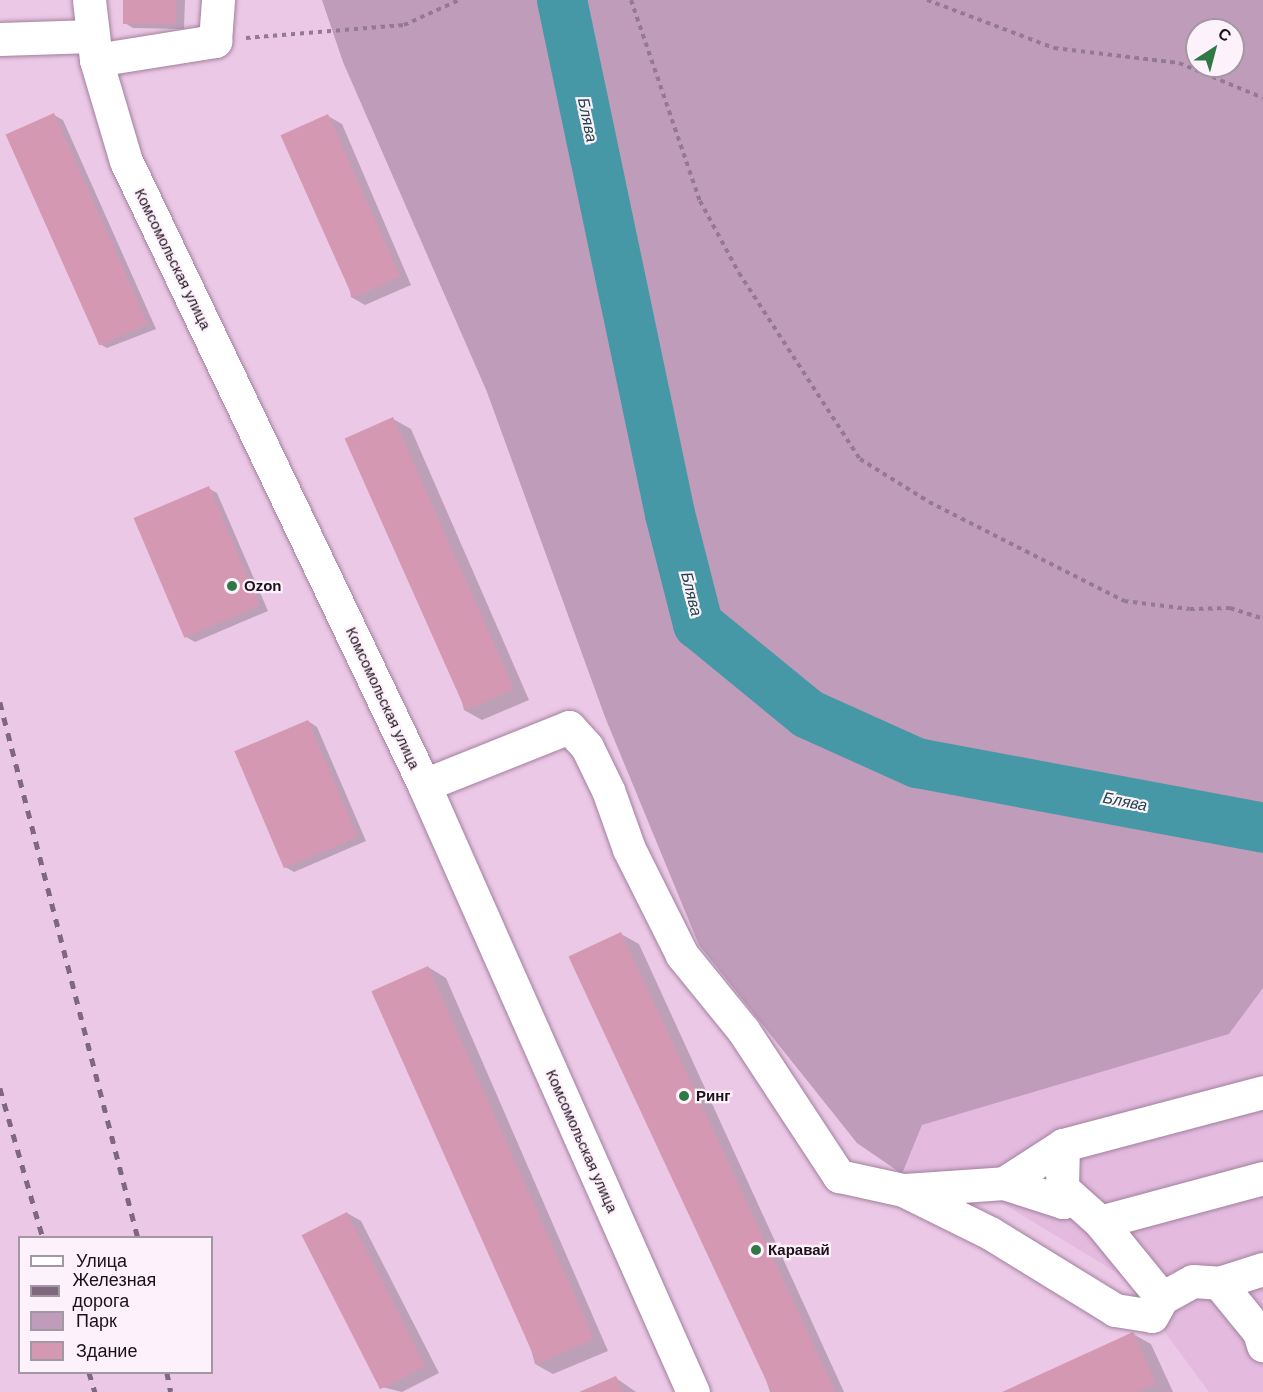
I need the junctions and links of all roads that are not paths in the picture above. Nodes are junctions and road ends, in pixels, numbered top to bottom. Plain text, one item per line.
1 (89, 0) edge
2 (218, 0) edge
3 (0, 39) edge
4 (95, 48) junction
5 (424, 785) junction
6 (1263, 1092) edge
7 (1063, 1145) junction
8 (1263, 1178) edge
9 (1004, 1183) junction
10 (1062, 1188) junction
11 (903, 1190) junction
12 (1100, 1222) junction
13 (1263, 1269) edge
14 (1220, 1283) junction
15 (1157, 1307) junction
16 (1263, 1345) edge
17 (693, 1392) edge

1 - 4 street, Комсомольская улица
2 - 4 street
3 - 4 street
4 - 5 street, Комсомольская улица
5 - 11 street
5 - 17 street, Комсомольская улица
6 - 7 street
7 - 9 street
7 - 10 street
8 - 12 street
9 - 10 street
9 - 11 street
10 - 12 street
11 - 15 street
12 - 15 street
13 - 14 street
14 - 15 street
14 - 16 street

